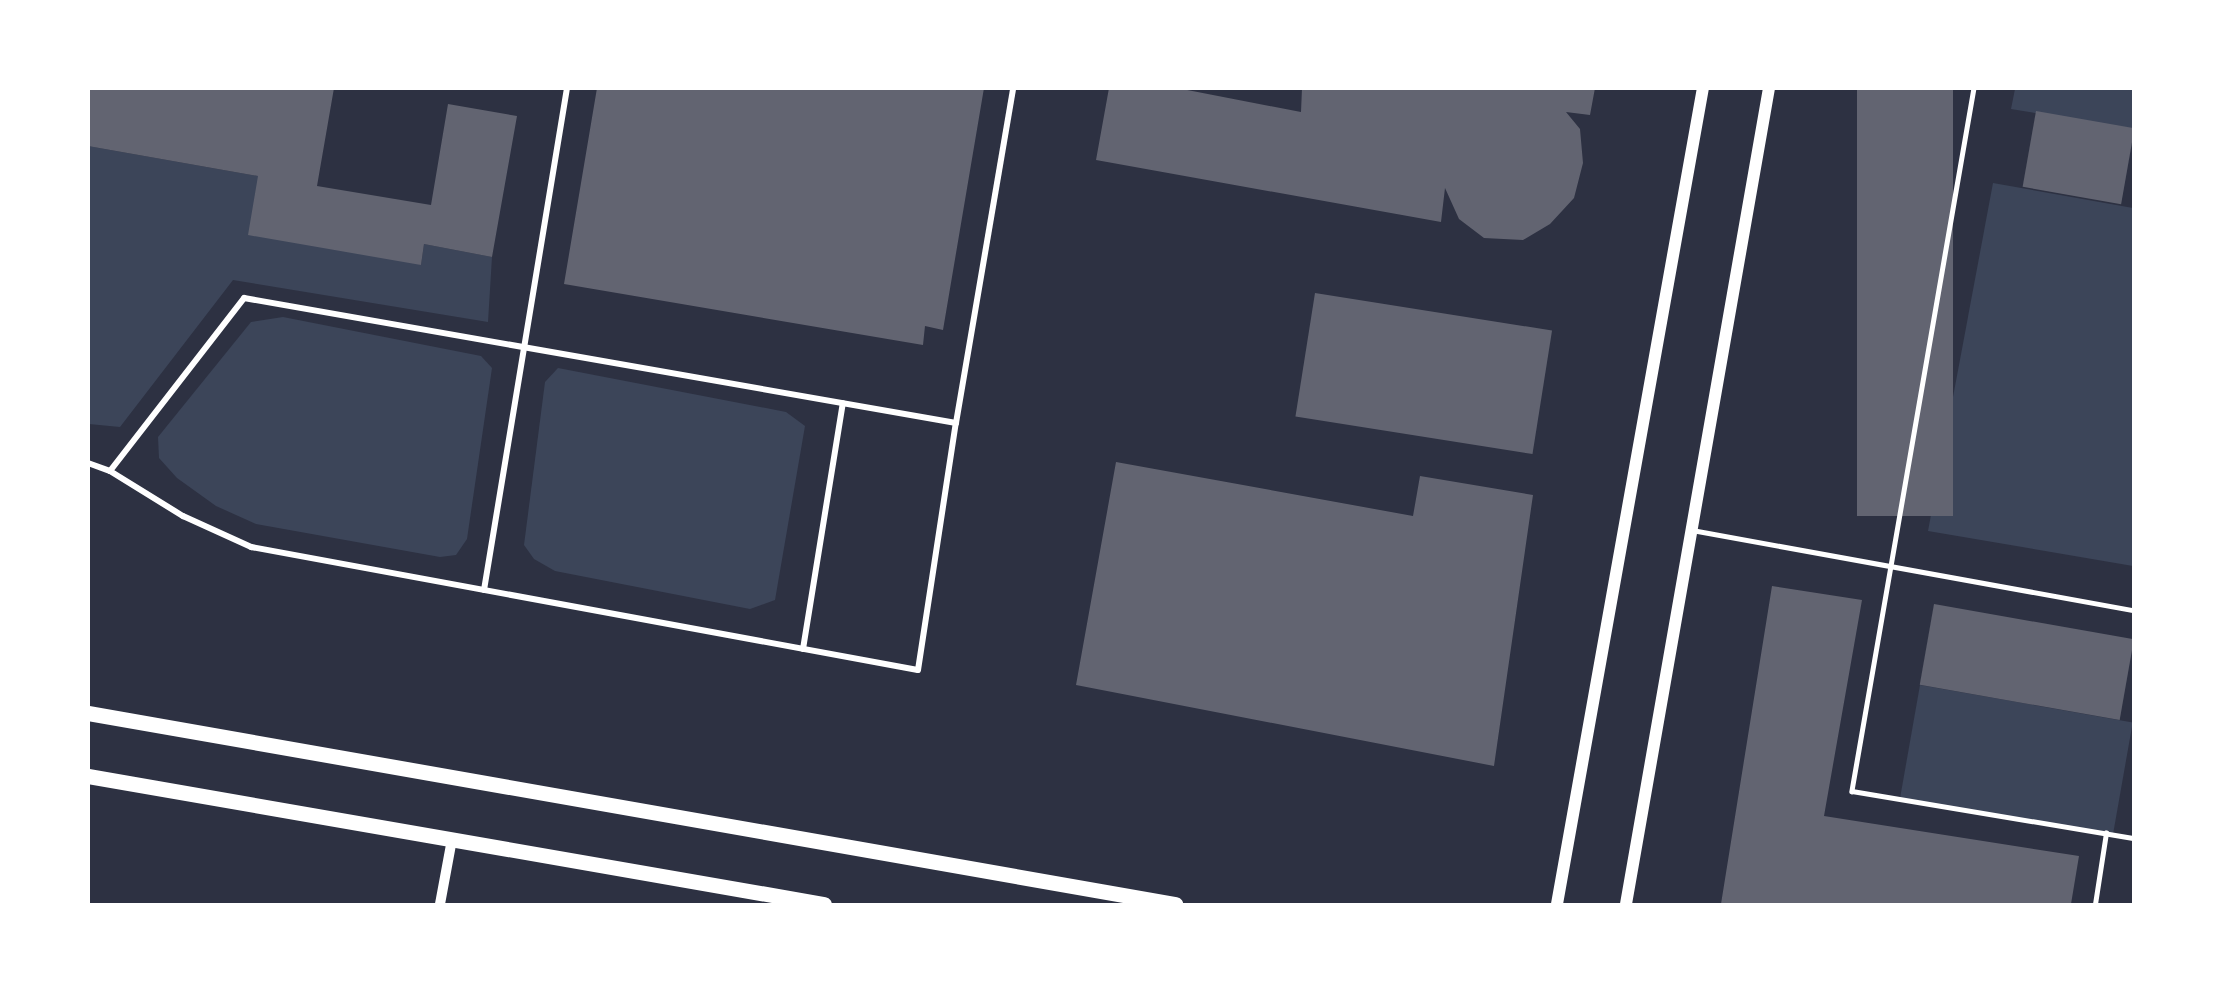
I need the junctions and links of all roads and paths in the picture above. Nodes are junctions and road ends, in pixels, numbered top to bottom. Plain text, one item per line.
1 (567, 88) edge
2 (1014, 88) edge
3 (1703, 88) edge
4 (1769, 88) edge
5 (1974, 88) edge
6 (525, 348) junction
7 (843, 403) junction
8 (956, 423) junction
9 (88, 463) edge
10 (110, 471) junction
11 (1692, 530) junction
12 (1889, 568) junction
13 (484, 590) junction
14 (2133, 610) edge
15 (803, 649) junction
16 (88, 713) edge
17 (88, 777) edge
18 (2106, 833) junction
19 (2133, 838) edge
20 (452, 839) junction
21 (440, 904) edge
22 (824, 904) edge
23 (1175, 904) edge
24 (1557, 904) edge
25 (1626, 904) edge
26 (2095, 904) edge

1 - 6 street
2 - 8 street
3 - 24 main road
4 - 11 main road
5 - 12 lane
6 - 7 street
6 - 10 street
6 - 13 street
7 - 8 street
7 - 15 street
8 - 15 street
9 - 10 street
10 - 13 street
11 - 12 lane
11 - 25 main road
12 - 14 lane
12 - 18 lane
13 - 15 street
16 - 23 main road
17 - 20 main road
18 - 19 lane
18 - 26 lane
20 - 21 street
20 - 22 main road

